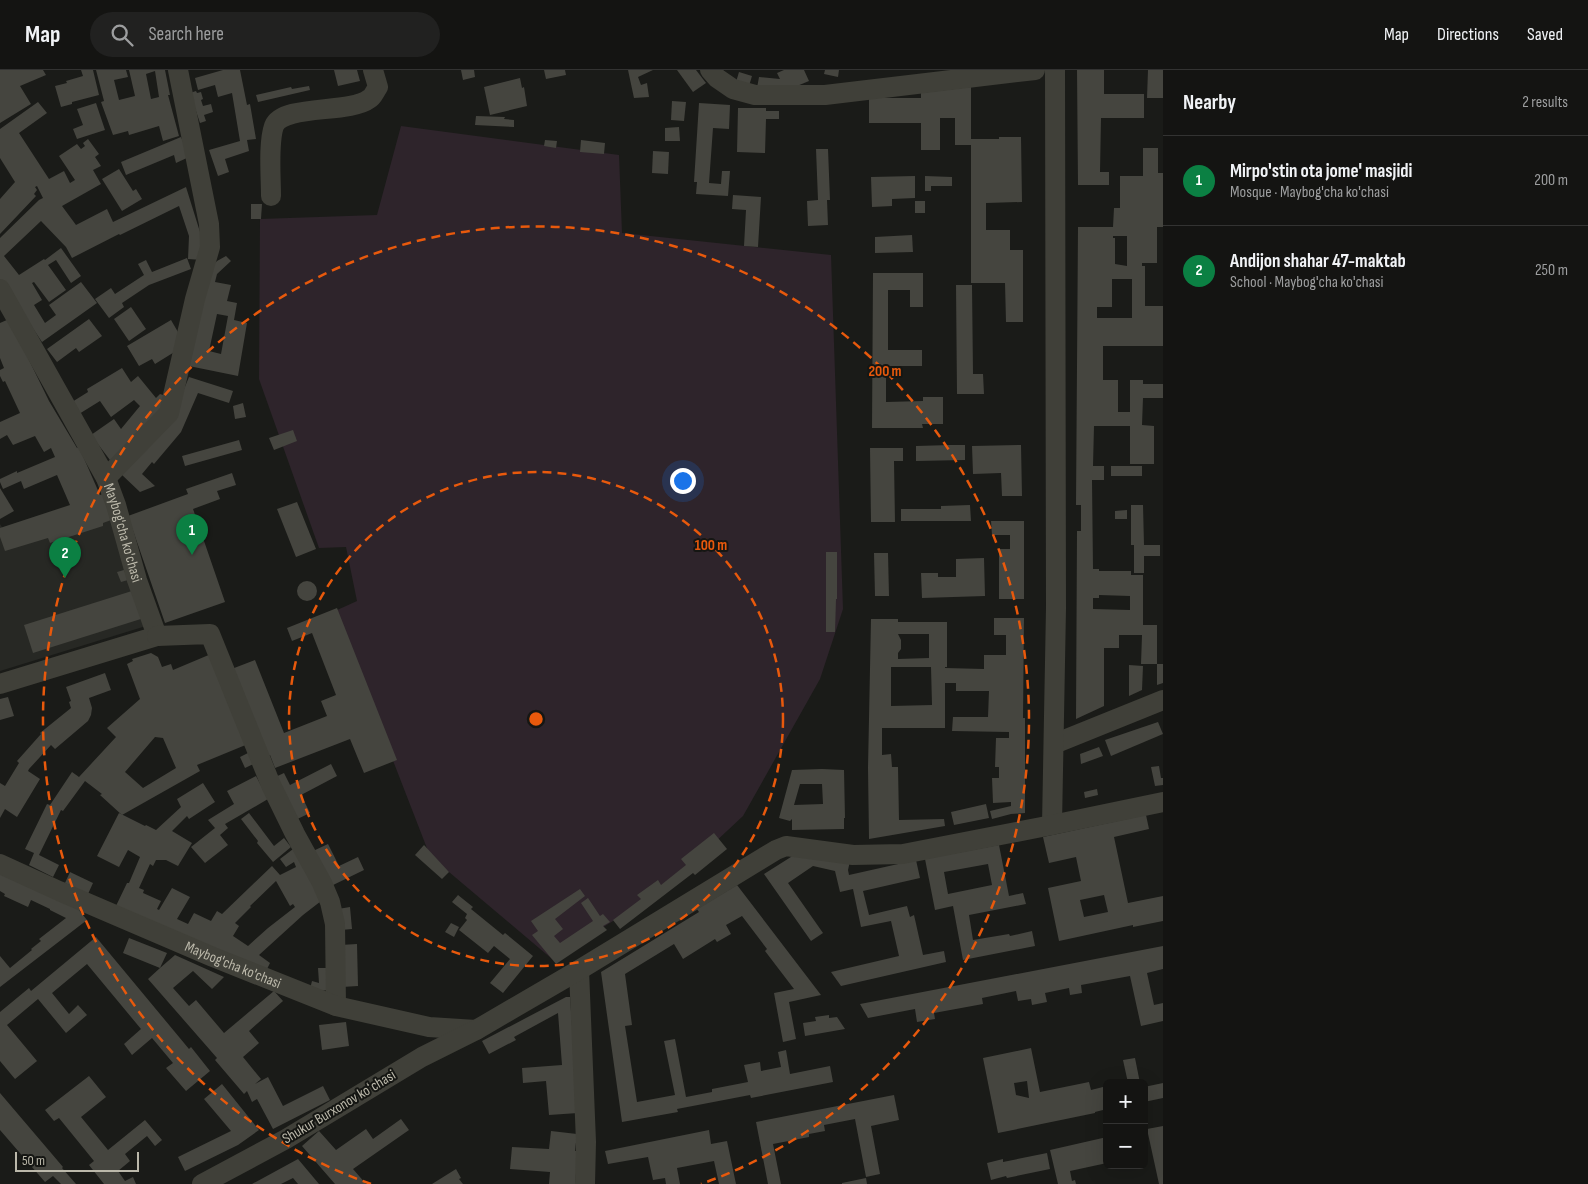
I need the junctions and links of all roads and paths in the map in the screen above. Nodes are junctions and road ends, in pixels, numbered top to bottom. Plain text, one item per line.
1 (178, 70) edge
2 (373, 70) edge
3 (710, 70) edge
4 (1035, 70) edge
5 (1055, 70) edge
6 (271, 196) dead end
7 (0, 289) edge
8 (106, 478) junction
9 (157, 636) junction
10 (0, 684) edge
11 (1163, 700) edge
12 (1054, 744) junction
13 (1163, 802) edge
14 (1052, 825) junction
15 (0, 864) edge
16 (579, 970) junction
17 (336, 1006) junction
18 (476, 1030) junction
19 (202, 1184) edge
20 (586, 1184) edge

1 - 8 street
2 - 6 street
3 - 4 street
5 - 12 street
7 - 8 street, Maybog'cha ko'chasi
8 - 9 street, Maybog'cha ko'chasi
9 - 10 street
9 - 17 street
11 - 12 street
12 - 14 street
13 - 14 street, Shukur Burxonov koʻchasi
14 - 16 street, Shukur Burxonov koʻchasi
15 - 17 street, Maybog'cha ko'chasi
16 - 18 street, Shukur Burxonov koʻchasi
16 - 20 street
17 - 18 street, Maybog'cha ko'chasi
18 - 19 street, Shukur Burxonov koʻchasi

